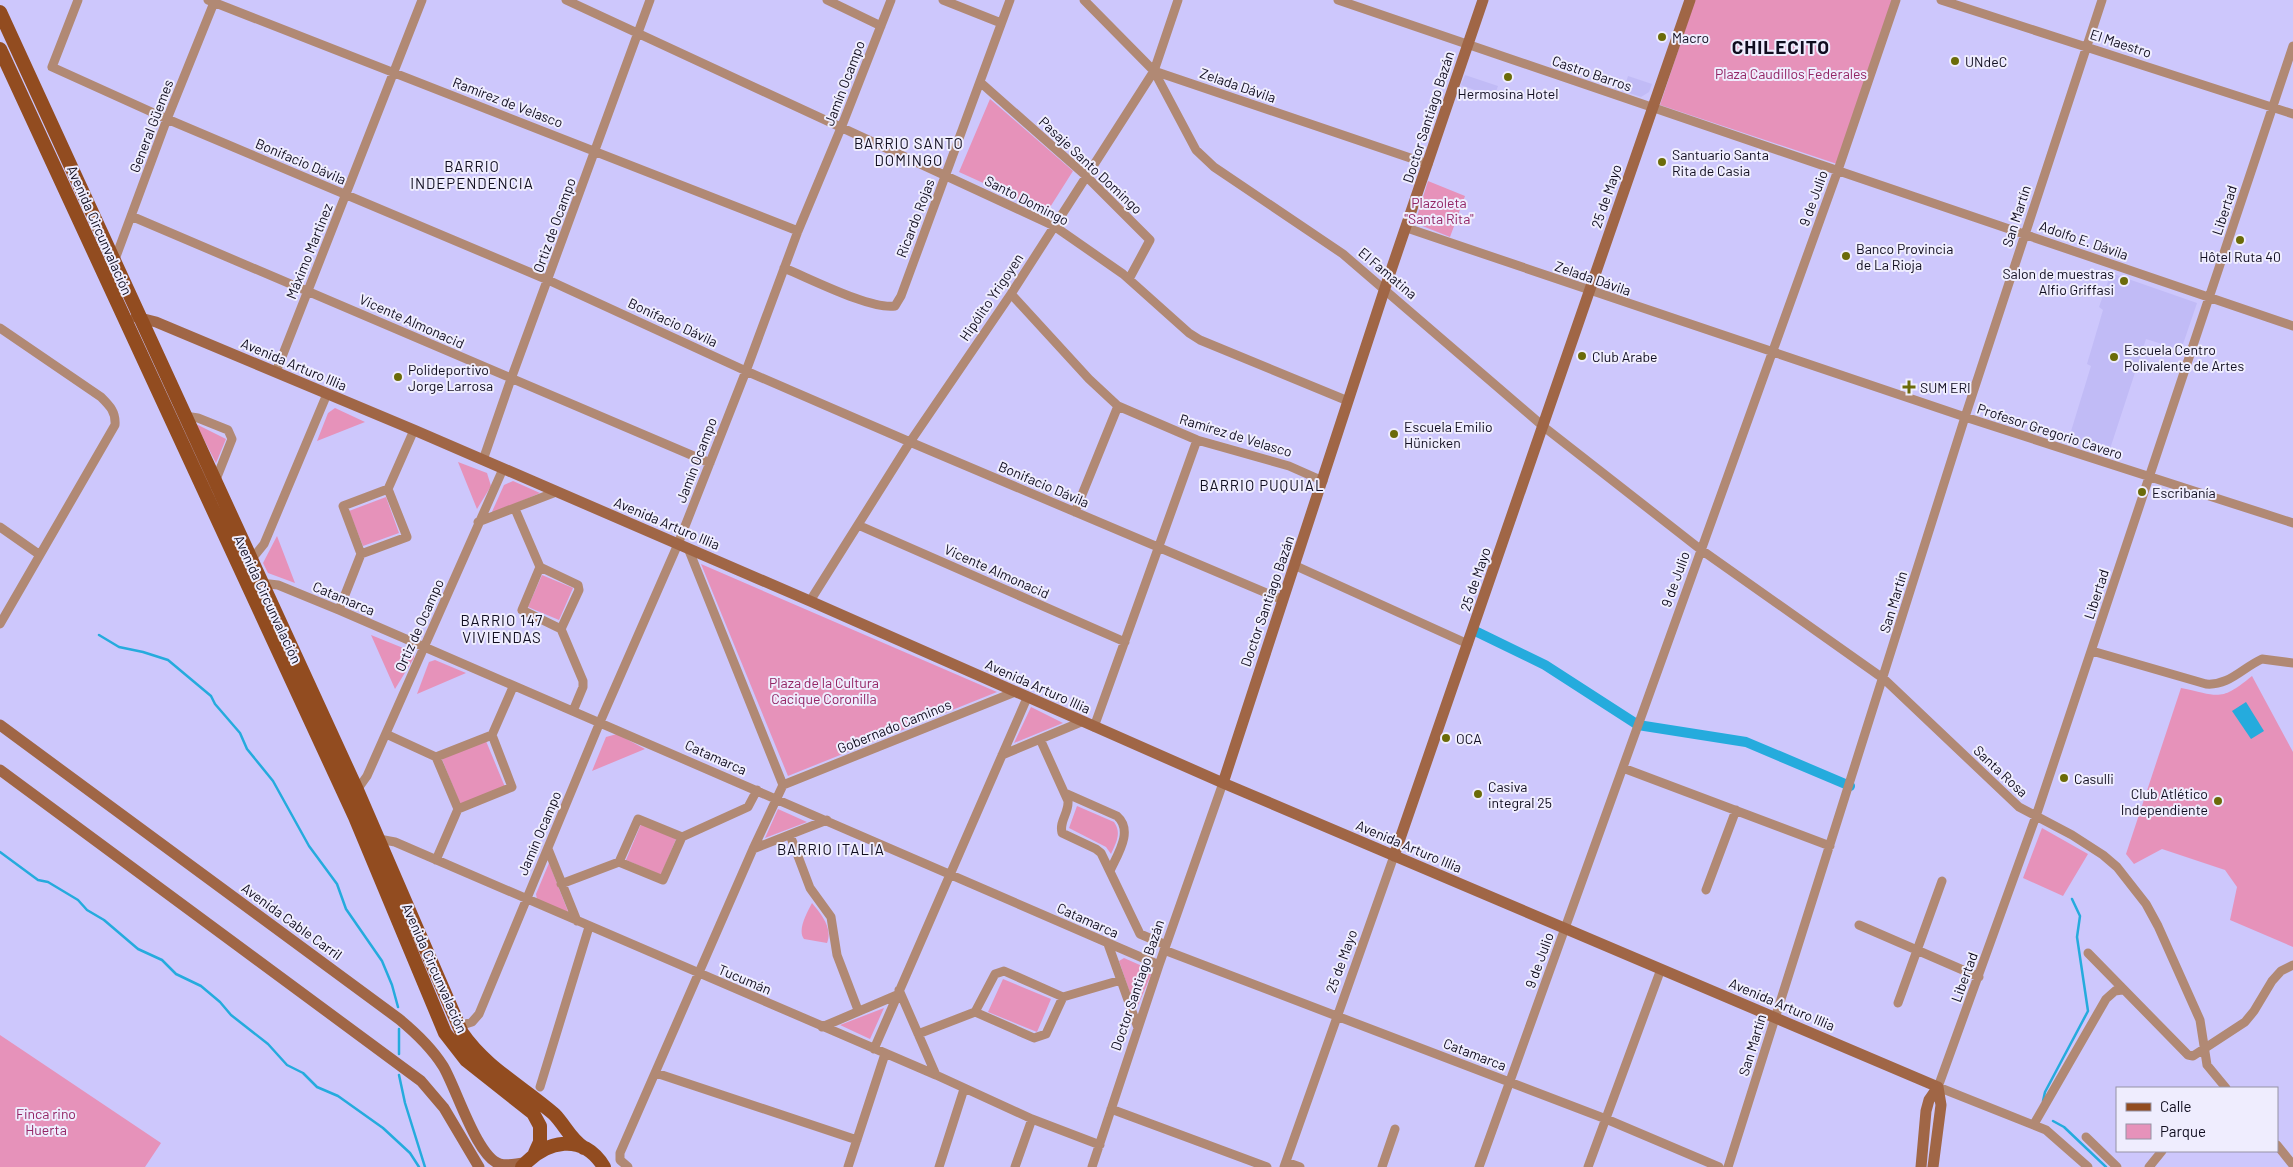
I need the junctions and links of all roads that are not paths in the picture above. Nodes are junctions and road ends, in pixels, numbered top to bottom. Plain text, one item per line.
1 (78, 0) edge
2 (422, 0) edge
3 (566, 0) edge
4 (650, 0) edge
5 (827, 0) edge
6 (891, 0) edge
7 (943, 0) edge
8 (1010, 0) edge
9 (1084, 0) edge
10 (1178, 0) edge
11 (1338, 0) edge
12 (1483, 0) edge
13 (1690, 0) edge
14 (1896, 0) edge
15 (1941, 0) edge
16 (2102, 0) edge
17 (212, 1) edge
18 (0, 12) edge
19 (1001, 23) junction
20 (881, 26) junction
21 (638, 32) junction
22 (1468, 44) junction
23 (2087, 46) junction
24 (2293, 46) edge
25 (0, 49) edge
26 (1154, 71) junction
27 (394, 73) junction
28 (980, 82) junction
29 (2272, 107) junction
30 (1653, 108) junction
31 (2293, 114) edge
32 (167, 119) junction
33 (841, 128) junction
34 (596, 150) junction
35 (1428, 164) junction
36 (1838, 170) junction
37 (1086, 175) junction
38 (946, 176) junction
39 (347, 195) junction
40 (131, 216) junction
41 (1054, 226) junction
42 (1407, 228) junction
43 (798, 230) junction
44 (2025, 235) junction
45 (114, 262) junction
46 (784, 268) junction
47 (1129, 279) junction
48 (548, 280) junction
49 (1386, 288) junction
50 (308, 290) junction
51 (1589, 291) junction
52 (1011, 294) junction
53 (2210, 297) junction
54 (132, 317) junction
55 (2293, 326) edge
56 (0, 328) edge
57 (1771, 352) junction
58 (746, 371) junction
59 (276, 372) junction
60 (511, 379) junction
61 (327, 394) junction
62 (1348, 401) junction
63 (1118, 406) junction
64 (185, 416) junction
65 (1965, 417) junction
66 (1544, 427) junction
67 (414, 430) junction
68 (1197, 440) junction
69 (910, 442) junction
70 (483, 460) junction
71 (710, 463) junction
72 (503, 469) junction
73 (2148, 478) junction
74 (1323, 481) junction
75 (215, 482) junction
76 (388, 489) junction
77 (556, 492) junction
78 (515, 509) junction
79 (1075, 512) junction
80 (478, 522) junction
81 (2293, 523) edge
82 (858, 525) junction
83 (0, 527) edge
84 (683, 546) junction
85 (1158, 549) junction
86 (1700, 549) junction
87 (361, 554) junction
88 (40, 555) junction
89 (251, 560) junction
90 (1296, 566) junction
91 (540, 567) junction
92 (261, 582) junction
93 (1283, 600) junction
94 (810, 601) junction
95 (339, 610) junction
96 (0, 624) edge
97 (561, 629) junction
98 (1125, 642) junction
99 (1468, 644) junction
100 (424, 648) junction
101 (2092, 652) junction
102 (2293, 663) edge
103 (1884, 678) junction
104 (513, 687) junction
105 (1015, 692) junction
106 (1027, 698) junction
107 (573, 711) junction
108 (600, 722) junction
109 (1081, 722) junction
110 (0, 725) edge
111 (1094, 727) junction
112 (386, 734) junction
113 (492, 735) junction
114 (1040, 739) junction
115 (1002, 755) junction
116 (436, 757) junction
117 (1623, 768) junction
118 (0, 770) edge
119 (1223, 783) junction
120 (784, 785) junction
121 (357, 790) junction
122 (757, 790) junction
123 (1065, 793) junction
124 (777, 799) junction
125 (458, 809) junction
126 (1736, 810) junction
127 (2036, 816) junction
128 (827, 820) junction
129 (790, 835) junction
130 (682, 837) junction
131 (379, 839) junction
132 (1830, 846) junction
133 (548, 849) junction
134 (753, 849) junction
135 (1394, 856) junction
136 (436, 860) junction
137 (619, 862) junction
138 (1110, 871) junction
139 (950, 874) junction
140 (1942, 881) dead end
141 (562, 884) junction
142 (1706, 890) dead end
143 (526, 899) junction
144 (577, 921) junction
145 (1859, 924) dead end
146 (589, 926) junction
147 (1566, 928) junction
148 (1108, 944) junction
149 (1165, 948) junction
150 (1918, 949) junction
151 (2088, 953) dead end
152 (1159, 964) junction
153 (2293, 965) edge
154 (1661, 969) junction
155 (698, 974) junction
156 (1979, 977) junction
157 (1121, 980) junction
158 (2122, 990) junction
159 (898, 993) junction
160 (1063, 997) junction
161 (1898, 1003) dead end
162 (858, 1010) junction
163 (975, 1012) junction
164 (1337, 1016) junction
165 (1775, 1017) junction
166 (459, 1026) junction
167 (822, 1027) junction
168 (1138, 1028) junction
169 (918, 1034) junction
170 (874, 1049) junction
171 (2205, 1051) junction
172 (884, 1054) junction
173 (656, 1073) junction
174 (936, 1076) junction
175 (1509, 1082) junction
176 (2220, 1086) edge
177 (540, 1087) dead end
178 (1938, 1087) junction
179 (964, 1089) junction
180 (1111, 1109) junction
181 (1032, 1119) junction
182 (1606, 1119) junction
183 (2034, 1124) junction
184 (1395, 1129) dead end
185 (2086, 1137) dead end
186 (857, 1140) junction
187 (1100, 1144) junction
188 (2278, 1146) edge
189 (584, 1148) junction
190 (2161, 1152) edge
191 (528, 1161) edge
192 (1285, 1164) edge
193 (2293, 1164) edge
194 (479, 1167) edge
195 (604, 1167) edge
196 (628, 1167) edge
197 (848, 1167) edge
198 (940, 1167) edge
199 (1015, 1167) edge
200 (1092, 1167) edge
201 (1267, 1167) edge
202 (1300, 1167) edge
203 (1382, 1167) edge
204 (1479, 1167) edge
205 (1588, 1167) edge
206 (1719, 1167) edge
207 (1728, 1167) edge
208 (1921, 1167) edge
209 (1933, 1167) edge
210 (2088, 1167) edge
211 (2117, 1167) edge
212 (2149, 1167) edge

1 - 32 street, Bonifacio Dávila
2 - 27 street, Máximo Martinez
3 - 21 street, Santo Domingo
4 - 21 street, Ortiz de Ocampo
5 - 20 street
6 - 20 street, Jamín Ocampo
7 - 19 street
8 - 19 street, Ricardo Rojas
9 - 26 street, El Famatina
10 - 26 street, Hipólito Yrigoyen
11 - 22 street, Castro Barros
12 - 22 main road, Doctor Santiago Bazán
13 - 30 main road, 25 de Mayo
14 - 36 street, 9 de Julio
15 - 23 street, El Maestro
16 - 23 street, San Martín
17 - 27 street, Ramírez de Velasco
17 - 32 street, General Güemes
18 - 45 main road, Avenida Circunvalación
19 - 28 street, Ricardo Rojas
20 - 33 street, Jamín Ocampo
21 - 33 street, Santo Domingo
21 - 34 street, Ortiz de Ocampo
22 - 30 street, Castro Barros
22 - 35 main road, Doctor Santiago Bazán
23 - 29 street, El Maestro
23 - 44 street, San Martín
24 - 29 street, Libertad
25 - 54 main road, Avenida Circunvalación
26 - 35 street, Zelada Dávila
26 - 37 street, Hipólito Yrigoyen
26 - 49 street, El Famatina
27 - 34 street, Ramírez de Velasco
27 - 39 street, Máximo Martinez
28 - 37 street, Pasaje Santo Domingo
28 - 38 street, Ricardo Rojas
29 - 31 street, El Maestro
29 - 53 street, Libertad
30 - 36 street, Castro Barros
30 - 51 main road, 25 de Mayo
32 - 39 street, Bonifacio Dávila
32 - 40 street, General Güemes
33 - 38 street, Santo Domingo
33 - 43 street, Jamín Ocampo
34 - 43 street, Ramírez de Velasco
34 - 48 street, Ortiz de Ocampo
35 - 42 main road, Doctor Santiago Bazán
36 - 44 street, Adolfo E. Dávila
36 - 57 street, 9 de Julio
37 - 41 street, Hipólito Yrigoyen
37 - 47 street, Pasaje Santo Domingo
38 - 41 street, Santo Domingo
38 - 46 street, Ricardo Rojas
39 - 48 street, Bonifacio Dávila
39 - 50 street, Máximo Martinez
40 - 45 street, General Güemes
40 - 50 street, Vicente Almonacid
41 - 47 street, Santo Domingo
41 - 52 street, Hipólito Yrigoyen
42 - 49 main road, Doctor Santiago Bazán
42 - 51 street, Zelada Dávila
43 - 46 street, Jamín Ocampo
44 - 53 street, Adolfo E. Dávila
44 - 65 street, San Martín
45 - 54 main road, Avenida Circunvalación
46 - 58 street, Jamín Ocampo
47 - 62 street, Santo Domingo
48 - 58 street, Bonifacio Dávila
48 - 60 street, Ortiz de Ocampo
49 - 62 main road, Doctor Santiago Bazán
49 - 66 street, El Famatina
50 - 59 street, Máximo Martinez
50 - 60 street, Vicente Almonacid
51 - 57 street, Zelada Dávila
51 - 66 main road, 25 de Mayo
52 - 63 street, Ramírez de Velasco
52 - 69 street, Hipólito Yrigoyen
53 - 55 street, Adolfo E. Dávila
53 - 73 street, Libertad
54 - 59 main road, Avenida Arturo Illia
54 - 64 main road, Avenida Circunvalación
54 - 191 main road, Avenida Circunvalación
56 - 88 street
57 - 65 street, Profesor Gregorio Cavero
57 - 86 street, 9 de Julio
58 - 69 street, Bonifacio Dávila
58 - 71 street, Jamín Ocampo
59 - 61 main road, Avenida Arturo Illia
60 - 70 street, Ortiz de Ocampo
60 - 71 street, Vicente Almonacid
61 - 67 main road, Avenida Arturo Illia
61 - 89 street
62 - 74 main road, Doctor Santiago Bazán
63 - 68 street, Ramírez de Velasco
63 - 79 street
64 - 75 main road, Avenida Circunvalación
64 - 75 street
65 - 73 street, Profesor Gregorio Cavero
65 - 103 street, San Martín
66 - 86 street, El Famatina
66 - 99 main road, 25 de Mayo
67 - 70 main road, Avenida Arturo Illia
67 - 76 street
68 - 74 street, Ramírez de Velasco
68 - 85 street
69 - 79 street, Bonifacio Dávila
69 - 82 street, Hipólito Yrigoyen
70 - 72 main road, Avenida Arturo Illia
71 - 84 street, Jamín Ocampo
72 - 77 main road, Avenida Arturo Illia
72 - 80 street, Ortiz de Ocampo
73 - 81 street, Profesor Gregorio Cavero
73 - 101 street, Libertad
74 - 90 main road, Doctor Santiago Bazán
75 - 89 main road, Avenida Circunvalación
76 - 87 street
76 - 87 street
77 - 78 street
77 - 84 main road, Avenida Arturo Illia
78 - 80 street
78 - 91 street
79 - 85 street, Bonifacio Dávila
80 - 100 street, Ortiz de Ocampo
82 - 94 street, Hipólito Yrigoyen
82 - 98 street, Vicente Almonacid
83 - 88 street
84 - 94 main road, Avenida Arturo Illia
84 - 108 street, Jamín Ocampo
84 - 120 street
85 - 93 street, Bonifacio Dávila
85 - 98 street
86 - 103 street, Santa Rosa
86 - 117 street, 9 de Julio
87 - 95 street
88 - 96 street
89 - 92 main road, Avenida Circunvalación
90 - 93 main road, Doctor Santiago Bazán
90 - 99 street
91 - 97 street
91 - 97 street
92 - 95 street, Catamarca
92 - 121 main road, Avenida Circunvalación
93 - 119 main road, Doctor Santiago Bazán
94 - 105 main road, Avenida Arturo Illia
95 - 100 street, Catamarca
97 - 107 street
98 - 111 street
99 - 135 main road, 25 de Mayo
100 - 104 street, Catamarca
100 - 112 street, Ortiz de Ocampo
101 - 102 street
101 - 127 street, Libertad
103 - 127 street, Santa Rosa
103 - 132 street, San Martín
104 - 107 street, Catamarca
104 - 113 street
105 - 106 main road, Avenida Arturo Illia
105 - 120 street, Gobernado Caminos
106 - 109 main road, Avenida Arturo Illia
106 - 115 street
107 - 108 street, Catamarca
108 - 122 street, Catamarca
108 - 133 street, Jamín Ocampo
109 - 111 main road, Avenida Arturo Illia
109 - 114 street
110 - 191 main road, Avenida Cable Carril
111 - 119 main road, Avenida Arturo Illia
112 - 116 street
112 - 121 street, Ortiz de Ocampo
113 - 116 street
113 - 125 street
114 - 115 street
114 - 123 street
115 - 139 street
116 - 125 street
117 - 126 street
117 - 147 street, 9 de Julio
118 - 194 main road
119 - 135 main road, Avenida Arturo Illia
119 - 149 street, Doctor Santiago Bazán
120 - 124 street
121 - 131 main road, Avenida Circunvalación
122 - 124 street, Catamarca
122 - 130 street
123 - 138 street, Catamarca
123 - 138 street
124 - 128 street, Catamarca
124 - 134 street
125 - 136 street
126 - 132 street
126 - 142 street
127 - 156 street, Libertad
127 - 171 street, Santa Rosa
128 - 129 street
128 - 139 street, Catamarca
129 - 134 street
129 - 162 street
130 - 137 street
130 - 137 street
131 - 136 street, Tucumán
131 - 166 main road, Avenida Circunvalación
132 - 165 street, San Martín
133 - 141 street
133 - 143 street, Jamín Ocampo
134 - 155 street
135 - 147 main road, Avenida Arturo Illia
135 - 164 street, 25 de Mayo
136 - 143 street, Tucumán
137 - 141 street
138 - 149 street, Catamarca
139 - 148 street, Catamarca
139 - 159 street
140 - 150 street
141 - 144 street
143 - 144 street, Tucumán
143 - 166 street, Jamín Ocampo
144 - 146 street, Tucumán
145 - 150 street
146 - 155 street, Tucumán
146 - 177 street
147 - 154 main road, Avenida Arturo Illia
147 - 175 street, 9 de Julio
148 - 152 street, Catamarca
148 - 157 street
149 - 152 street, Doctor Santiago Bazán
149 - 164 street, Catamarca
150 - 156 street
150 - 161 street
151 - 158 street
152 - 168 street, Doctor Santiago Bazán
153 - 171 street
154 - 165 main road, Avenida Arturo Illia
154 - 182 street
155 - 167 street, Tucumán
155 - 173 street
156 - 178 street, Libertad
157 - 160 street
157 - 168 street
158 - 171 street
158 - 183 street
159 - 162 street
159 - 169 street
159 - 170 street
160 - 163 street
160 - 163 street
162 - 167 street
163 - 169 street
164 - 175 street, Catamarca
164 - 192 street, 25 de Mayo
165 - 178 main road, Avenida Arturo Illia
165 - 207 street, San Martín
166 - 189 main road, Avenida Circunvalación
167 - 170 street, Tucumán
168 - 180 street, Doctor Santiago Bazán
169 - 174 street
170 - 172 street, Tucumán
171 - 176 street, Santa Rosa
172 - 174 street, Tucumán
172 - 186 street
173 - 186 street
173 - 196 street
174 - 179 street, Tucumán
175 - 182 street, Catamarca
175 - 204 street, 9 de Julio
178 - 183 street
178 - 208 main road
178 - 209 main road
179 - 181 street, Tucumán
179 - 198 street
180 - 187 street, Doctor Santiago Bazán
180 - 201 street
181 - 187 street, Tucumán
181 - 199 street
182 - 205 street
182 - 206 street, Catamarca
183 - 210 street
184 - 203 street
185 - 211 street
186 - 197 street
187 - 200 street, Doctor Santiago Bazán
188 - 193 street
189 - 191 main road
189 - 195 main road, Avenida Circunvalación
190 - 212 street
192 - 202 street

